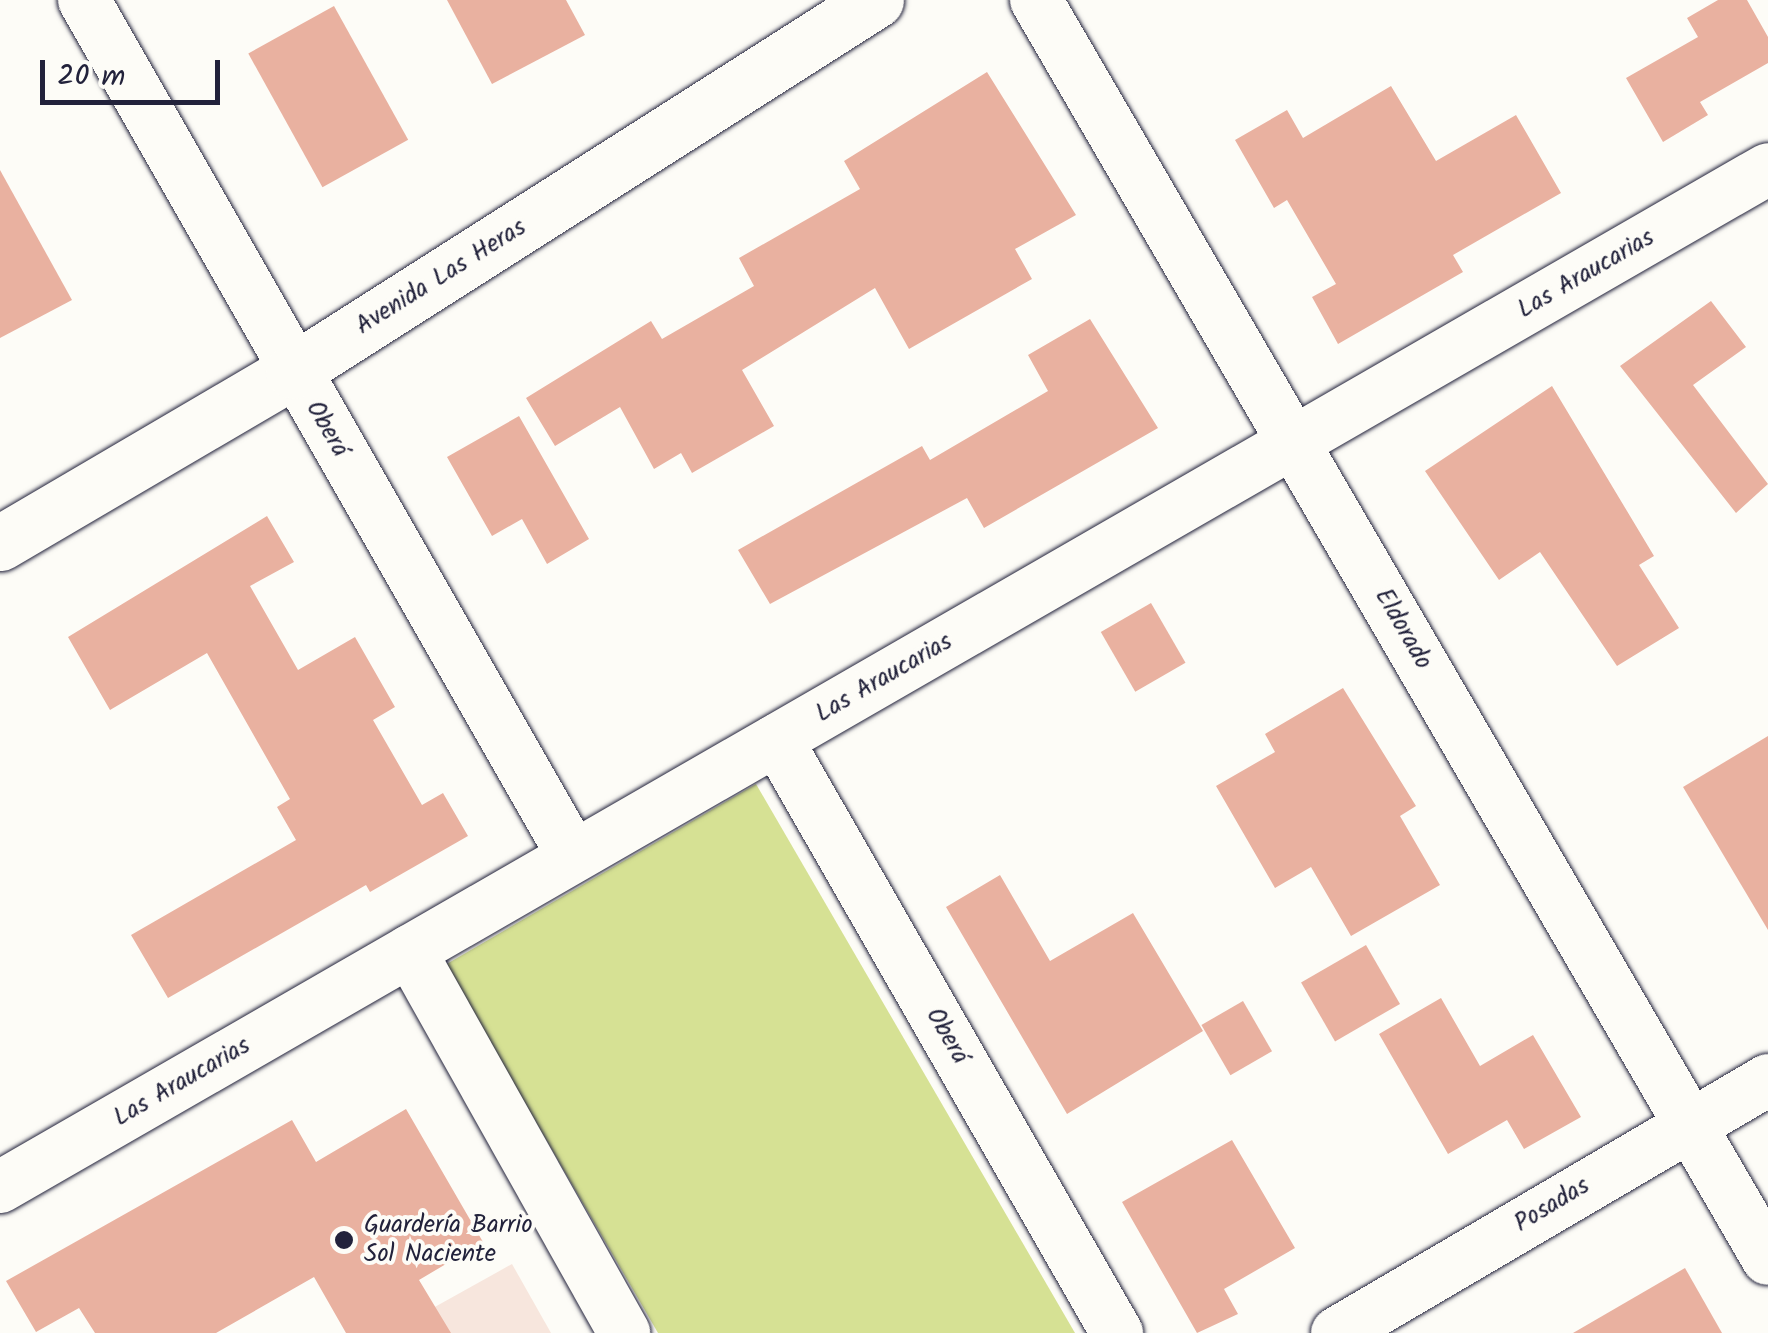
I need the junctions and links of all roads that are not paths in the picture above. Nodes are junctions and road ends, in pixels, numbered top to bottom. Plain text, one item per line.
1 (84, 0) edge
2 (876, 0) edge
3 (1036, 0) edge
4 (1768, 169) edge
5 (293, 371) junction
6 (1294, 442) junction
7 (0, 543) edge
8 (777, 740) junction
9 (574, 856) junction
10 (410, 951) junction
11 (1768, 1080) edge
12 (1690, 1123) junction
13 (0, 1187) edge
14 (1768, 1259) edge
15 (624, 1333) edge
16 (1117, 1333) edge
17 (1337, 1333) edge

1 - 5 street, Oberá
2 - 5 main road, Avenida Las Heras
3 - 6 street, Eldorado
4 - 6 street, Las Araucarias
5 - 7 main road, Avenida Las Heras
5 - 9 street, Oberá
6 - 8 street, Las Araucarias
6 - 12 street, Eldorado
8 - 9 street, Las Araucarias
8 - 16 street, Oberá
9 - 10 street, Las Araucarias
10 - 13 street, Las Araucarias
10 - 15 street
11 - 12 street, Posadas
12 - 14 street, Eldorado
12 - 17 street, Posadas

